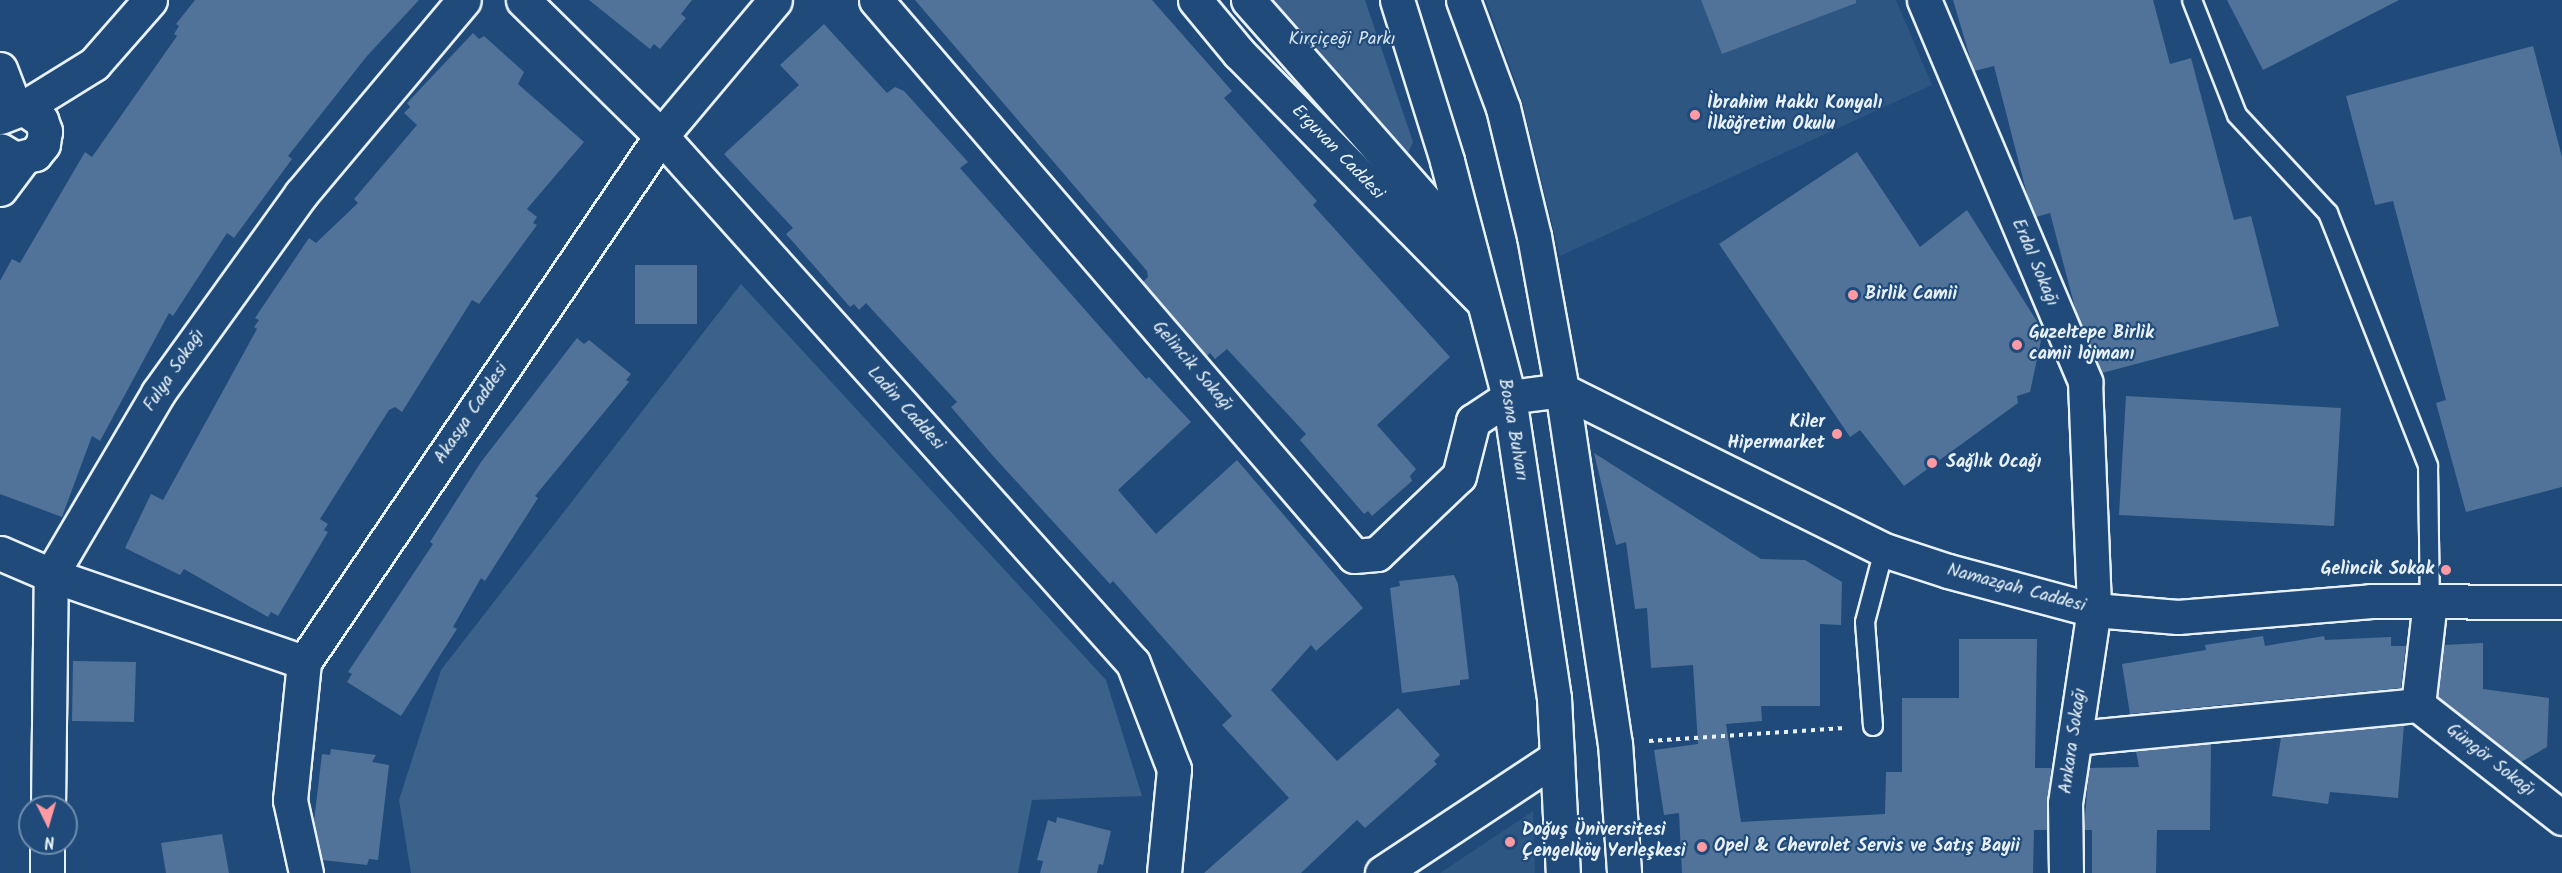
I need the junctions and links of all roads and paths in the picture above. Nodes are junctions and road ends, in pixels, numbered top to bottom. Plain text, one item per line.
1 (150, 0) edge
2 (464, 0) edge
3 (523, 0) edge
4 (775, 0) edge
5 (876, 0) edge
6 (1195, 0) edge
7 (1248, 0) edge
8 (1397, 0) edge
9 (1463, 0) edge
10 (1924, 0) edge
11 (2192, 0) edge
12 (0, 69) edge
13 (21, 116) edge
14 (661, 136) junction
15 (11, 155) edge
16 (0, 189) edge
17 (1471, 253) junction
18 (1484, 302) junction
19 (1562, 390) junction
20 (1509, 397) junction
21 (1884, 550) junction
22 (0, 553) edge
23 (51, 575) junction
24 (2430, 601) junction
25 (2562, 602) edge
26 (2094, 609) junction
27 (304, 662) junction
28 (2418, 705) junction
29 (1873, 726) joint
30 (2075, 738) junction
31 (1615, 743) junction
32 (1557, 757) junction
33 (48, 795) edge
34 (2562, 818) edge
35 (47, 855) edge
36 (47, 873) edge
37 (306, 873) edge
38 (1164, 873) edge
39 (1382, 873) edge
40 (1563, 873) edge
41 (1624, 873) edge
42 (2066, 873) edge

1 - 13 street
2 - 23 street, Fulya Sokağı
3 - 14 street, Ladin Caddesi
4 - 14 street, Akasya Caddesi
5 - 20 street, Gelincik Sokağı
6 - 18 street, Erguvan Caddesi
7 - 17 street
8 - 17 street, Bosna Bulvarı
9 - 19 street
10 - 26 street, Erdal Sokağı
11 - 24 lane
12 - 13 street
13 - 15 street
14 - 27 street, Akasya Caddesi
14 - 38 street, Ladin Caddesi
15 - 16 street
17 - 18 street, Bosna Bulvarı
18 - 20 street, Bosna Bulvarı
19 - 20 street
19 - 21 street, Namazgah Caddesi
19 - 31 street
20 - 32 street, Bosna Bulvarı
21 - 26 street, Namazgah Caddesi
21 - 29 lane
22 - 23 street
23 - 27 street
23 - 33 street, Fulya Sokağı
24 - 25 street, Namazgah Caddesi
24 - 26 street, Namazgah Caddesi
24 - 28 street
26 - 30 street, Ankara Sokağı
27 - 37 street, Akasya Caddesi
28 - 30 street
28 - 34 street, Güngör Sokağı
29 - 31 path
30 - 42 street, Ankara Sokağı
31 - 41 street
32 - 39 street
32 - 40 street, Bosna Bulvarı
35 - 36 street

